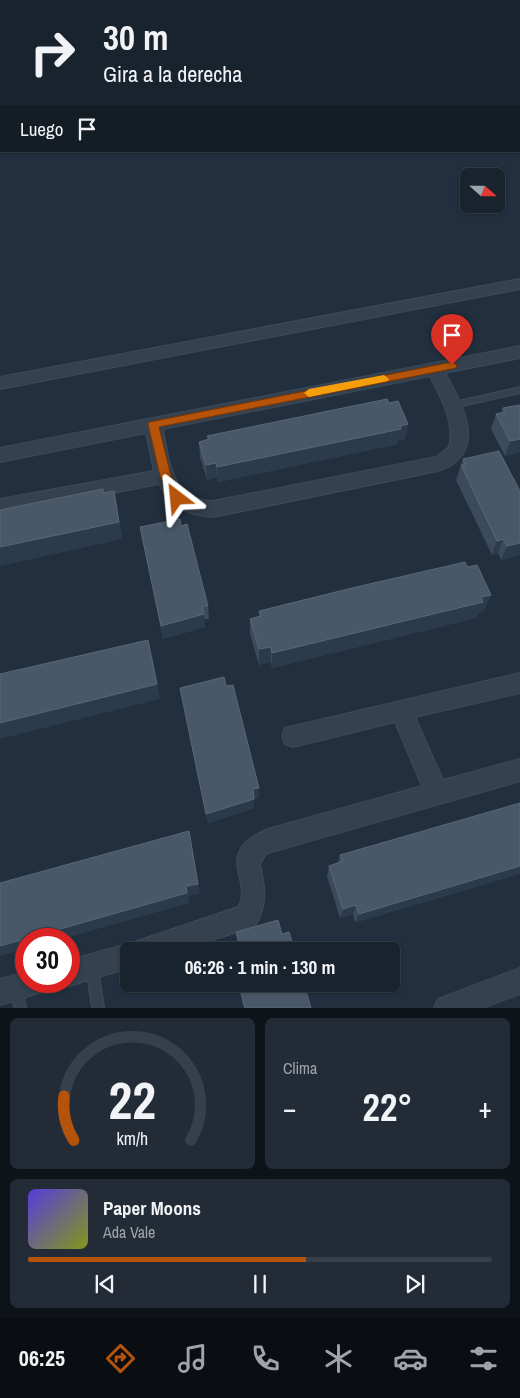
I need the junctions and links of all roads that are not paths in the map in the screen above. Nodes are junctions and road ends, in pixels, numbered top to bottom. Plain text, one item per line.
1 (520, 284) edge
2 (520, 352) edge
3 (435, 368) junction
4 (0, 383) edge
5 (520, 390) edge
6 (454, 406) junction
7 (153, 424) junction
8 (0, 455) edge
9 (165, 476) junction
10 (0, 507) edge
11 (520, 683) edge
12 (401, 710) junction
13 (293, 736) dead end
14 (520, 770) edge
15 (437, 794) junction
16 (167, 942) edge
17 (120, 958) edge
18 (80, 970) edge
19 (520, 981) edge
20 (98, 1008) edge
21 (447, 1008) edge

1 - 4 street
2 - 3 street
3 - 6 street
3 - 7 street
5 - 6 lane
6 - 9 street
7 - 8 street
7 - 9 street
9 - 10 street
11 - 12 street
12 - 13 street
12 - 15 street
14 - 15 street
15 - 16 street
17 - 18 street
18 - 20 lane
19 - 21 street

